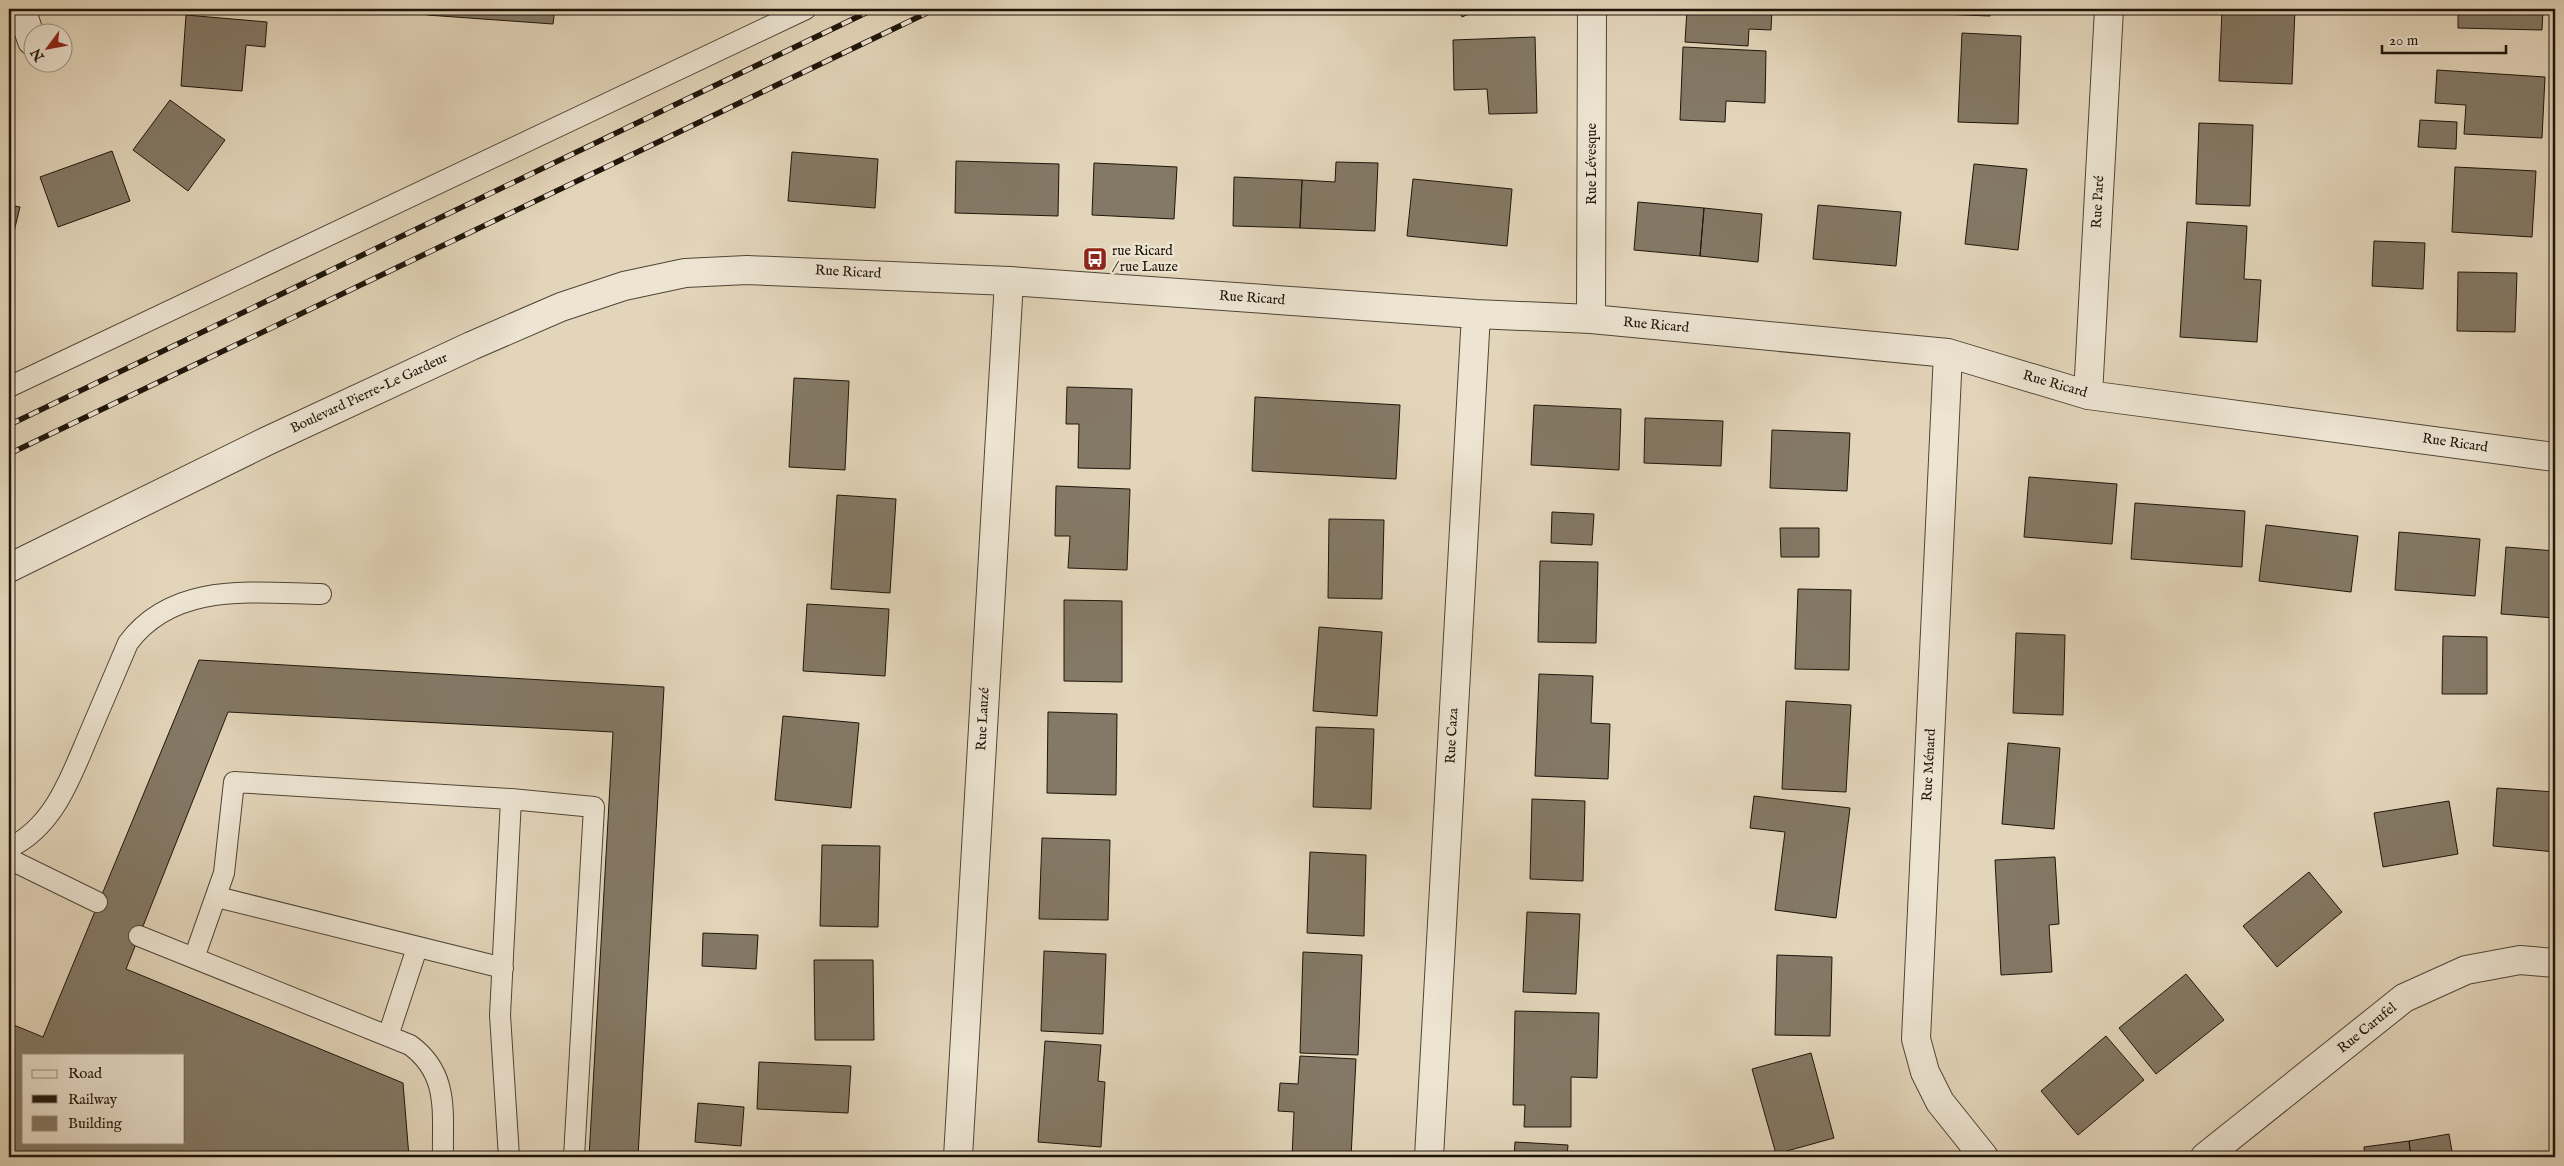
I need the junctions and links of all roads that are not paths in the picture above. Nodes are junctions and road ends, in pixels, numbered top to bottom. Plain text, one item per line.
1 (21, 9) edge
2 (806, 9) edge
3 (1592, 9) edge
4 (2108, 9) edge
5 (25, 22) edge
6 (747, 270) joint
7 (1009, 281) junction
8 (1476, 314) junction
9 (1591, 319) junction
10 (1948, 353) junction
11 (9, 387) edge
12 (2088, 395) junction
13 (2555, 456) edge
14 (9, 568) edge
15 (321, 594) dead end
16 (511, 799) junction
17 (9, 848) edge
18 (9, 860) edge
19 (217, 897) junction
20 (98, 902) dead end
21 (139, 936) dead end
22 (417, 948) junction
23 (194, 958) junction
24 (2555, 963) edge
25 (503, 968) junction
26 (388, 1036) junction
27 (443, 1157) edge
28 (509, 1157) edge
29 (574, 1157) edge
30 (958, 1157) edge
31 (1429, 1157) edge
32 (1984, 1157) edge
33 (2205, 1157) edge

1 - 5 street
2 - 11 lane
3 - 9 street, Rue Lévesque
4 - 12 street, Rue Paré
6 - 7 street, Rue Ricard
6 - 14 street, Boulevard Pierre-Le Gardeur
7 - 8 street, Rue Ricard
7 - 30 street, Rue Lauzé
8 - 9 street, Rue Ricard
8 - 31 street, Rue Caza
9 - 10 street, Rue Ricard
10 - 12 street, Rue Ricard
10 - 32 street, Rue Ménard
12 - 13 street, Rue Ricard
15 - 17 lane
16 - 19 lane
16 - 25 lane
16 - 29 lane
18 - 20 lane
19 - 22 lane
19 - 23 lane
21 - 23 lane
22 - 25 lane
22 - 26 lane
23 - 26 lane
24 - 33 street, Rue Carufel
25 - 28 lane
26 - 27 lane

